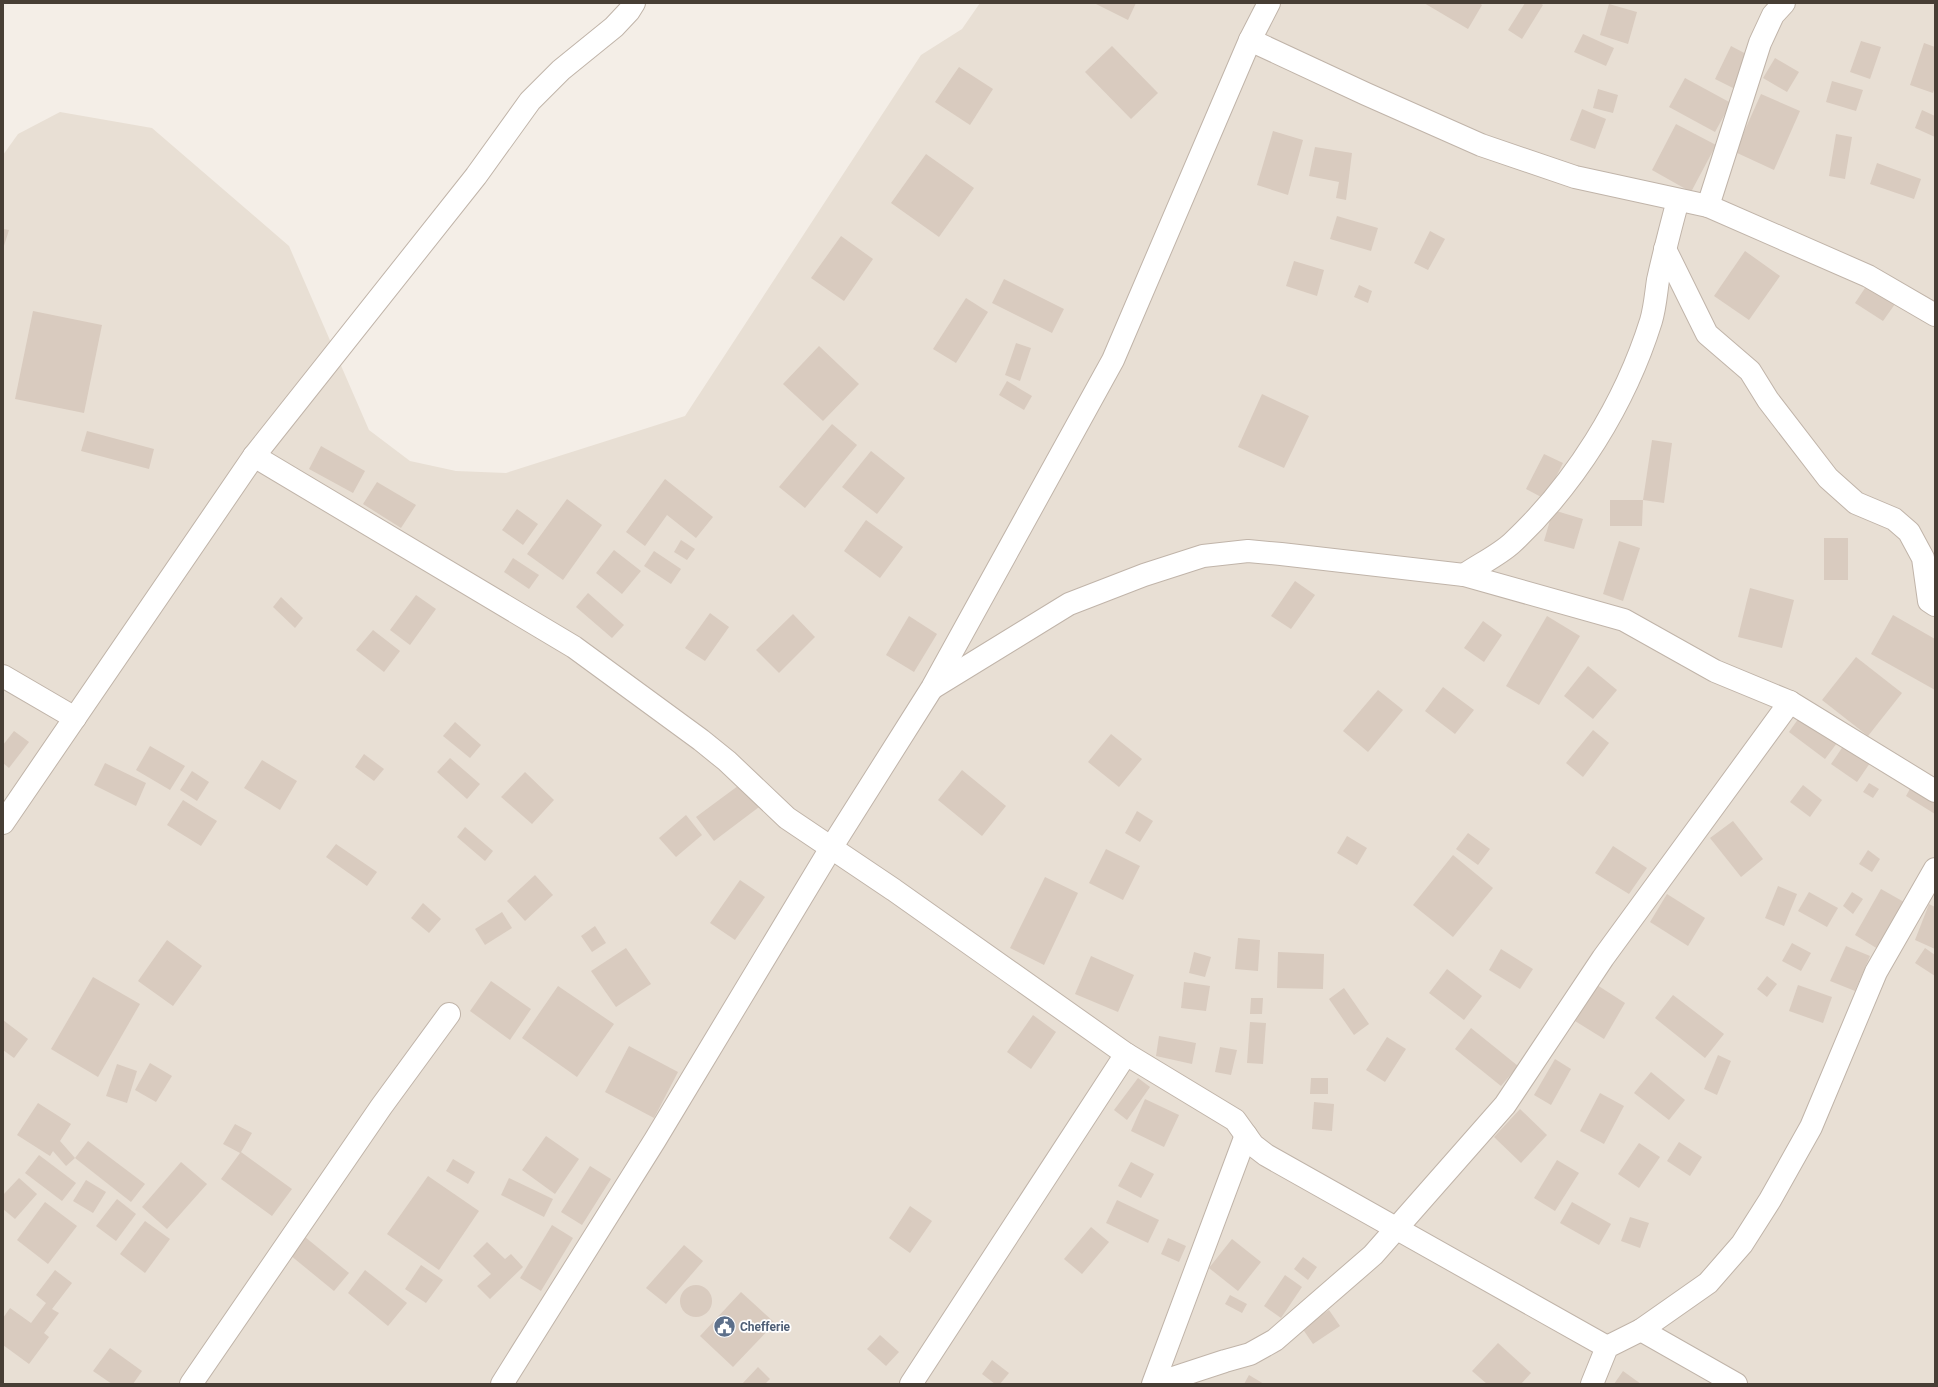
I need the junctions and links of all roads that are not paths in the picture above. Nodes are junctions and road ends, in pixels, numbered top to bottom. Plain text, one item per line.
1 (634, 3) edge
2 (1269, 3) edge
3 (1784, 3) edge
4 (1250, 40) junction
5 (1678, 200) junction
6 (1708, 206) junction
7 (1665, 249) junction
8 (1935, 315) edge
9 (254, 456) junction
10 (1464, 575) junction
11 (1935, 606) edge
12 (3, 676) edge
13 (932, 688) junction
14 (1790, 702) junction
15 (75, 718) junction
16 (1935, 791) edge
17 (3, 823) edge
18 (831, 848) junction
19 (1935, 869) edge
20 (449, 1014) dead end
21 (1126, 1054) junction
22 (1246, 1136) junction
23 (1396, 1229) junction
24 (1641, 1330) junction
25 (1606, 1347) junction
26 (191, 1384) edge
27 (502, 1384) edge
28 (910, 1384) edge
29 (1154, 1384) edge
30 (1592, 1384) edge
31 (1736, 1384) edge

1 - 9 street
2 - 4 street
3 - 6 street
4 - 5 street
4 - 13 street
5 - 6 street
5 - 7 street
6 - 8 street
7 - 10 street
7 - 11 street
9 - 15 street
9 - 18 street
10 - 13 street
10 - 14 street
12 - 15 street
13 - 18 street
14 - 16 street
14 - 23 street
15 - 17 street
18 - 21 street
18 - 27 street
19 - 24 street
20 - 26 street
21 - 22 street
21 - 28 street
22 - 23 street
22 - 29 street
23 - 25 street
23 - 29 street
24 - 25 street
24 - 31 street
25 - 30 street

